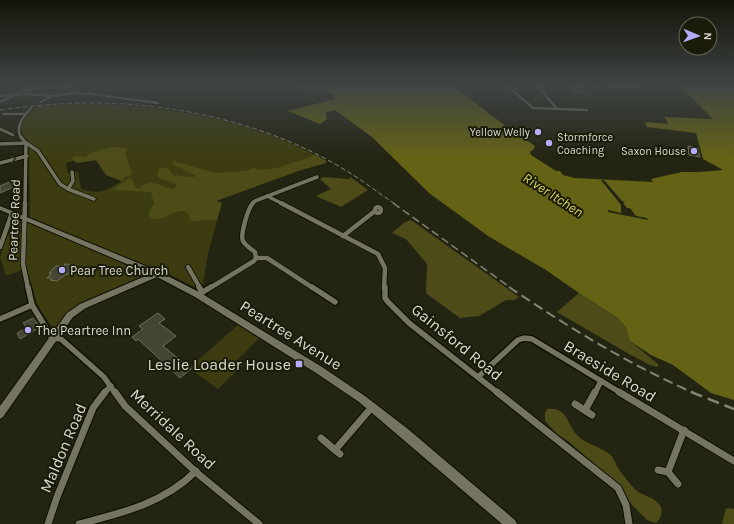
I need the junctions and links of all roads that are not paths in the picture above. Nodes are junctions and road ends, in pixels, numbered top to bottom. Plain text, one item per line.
1 (30, 109) edge
2 (571, 109) edge
3 (587, 110) dead end
4 (4, 114) dead end
5 (26, 114) junction
6 (0, 129) edge
7 (11, 133) dead end
8 (26, 143) junction
9 (0, 144) edge
10 (35, 147) junction
11 (26, 149) junction
12 (27, 156) junction
13 (0, 163) edge
14 (72, 172) dead end
15 (317, 177) dead end
16 (68, 189) junction
17 (267, 196) junction
18 (94, 199) dead end
19 (0, 208) edge
20 (375, 211) dead end
21 (12, 213) junction
22 (25, 219) junction
23 (343, 236) junction
24 (0, 247) edge
25 (256, 258) junction
26 (188, 267) dead end
27 (157, 274) junction
28 (200, 293) junction
29 (335, 302) dead end
30 (32, 305) junction
31 (0, 319) edge
32 (52, 338) junction
33 (478, 378) junction
34 (601, 381) junction
35 (111, 386) junction
36 (575, 404) dead end
37 (372, 407) junction
38 (584, 410) junction
39 (1, 411) edge
40 (592, 416) dead end
41 (684, 430) junction
42 (321, 438) dead end
43 (734, 461) edge
44 (658, 470) dead end
45 (196, 471) junction
46 (668, 472) junction
47 (678, 484) dead end
48 (48, 524) edge
49 (80, 524) edge
50 (259, 524) edge
51 (511, 524) edge
52 (629, 524) edge

1 - 5 street
2 - 3 street
4 - 5 street
5 - 8 street
6 - 7 street
8 - 9 street
8 - 10 street
8 - 11 street, Peartree Road
10 - 11 street
10 - 16 street
11 - 12 street, Peartree Road
13 -> 12 street
12 - 22 street, Peartree Road
14 - 16 street
15 - 17 street
16 - 18 street
17 - 23 street, Gainsford Road
17 - 25 street
19 - 21 street, Peartree Avenue
20 - 23 street
21 - 22 street, Peartree Avenue
21 - 24 street
22 - 27 street, Peartree Avenue
22 - 30 street, Peartree Road
23 - 33 street, Gainsford Road
25 - 28 street
25 - 29 street
26 - 28 street
27 - 28 street, Peartree Avenue
27 - 32 street
28 - 37 street, Peartree Avenue
30 - 31 street
30 - 32 street, Peartree Road
32 - 35 street, Merridale Road
32 - 39 street
33 - 34 street, Braeside Road
33 - 52 street, Gainsford Road
34 - 38 street
34 - 41 street, Braeside Road
35 - 45 street, Merridale Road
35 - 48 street, Maldon Road
36 - 38 street
37 - 42 street
37 - 51 street, Peartree Avenue
38 - 40 street
41 - 43 street, Braeside Road
41 - 46 street
44 - 46 street
45 - 49 street
45 - 50 street, Merridale Road
46 - 47 street

